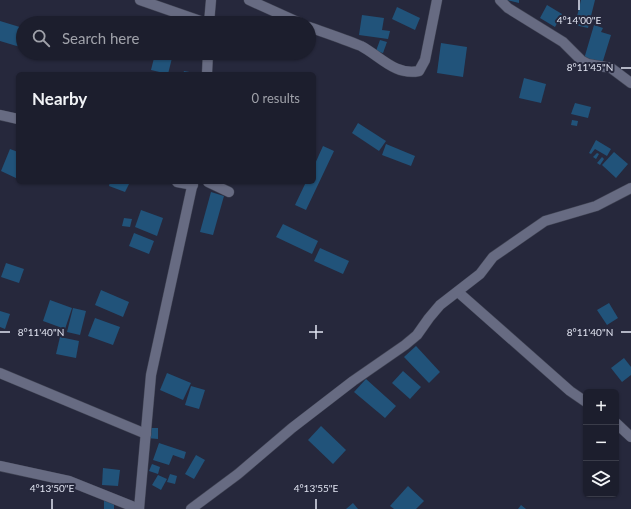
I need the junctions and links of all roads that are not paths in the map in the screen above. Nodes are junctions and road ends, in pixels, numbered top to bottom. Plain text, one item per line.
1 (140, 0) edge
2 (211, 0) edge
3 (249, 0) edge
4 (437, 0) edge
5 (500, 0) edge
6 (187, 16) edge
7 (209, 16) edge
8 (284, 16) edge
9 (316, 29) edge
10 (208, 60) edge
11 (207, 72) edge
12 (631, 83) edge
13 (0, 115) edge
14 (16, 119) edge
15 (193, 184) edge
16 (212, 184) edge
17 (631, 188) edge
18 (229, 192) dead end
19 (458, 292) junction
20 (0, 373) edge
21 (583, 400) edge
22 (618, 425) edge
23 (146, 434) junction
24 (631, 437) edge
25 (0, 466) edge
26 (138, 509) edge
27 (191, 509) edge

1 - 6 street
2 - 7 street
3 - 8 street
4 - 9 street
5 - 12 street
10 - 11 street
13 - 14 street
15 - 23 street
16 - 18 street
17 - 19 street
19 - 21 street
19 - 27 street
20 - 23 street
22 - 24 street
23 - 26 street
25 - 26 street

